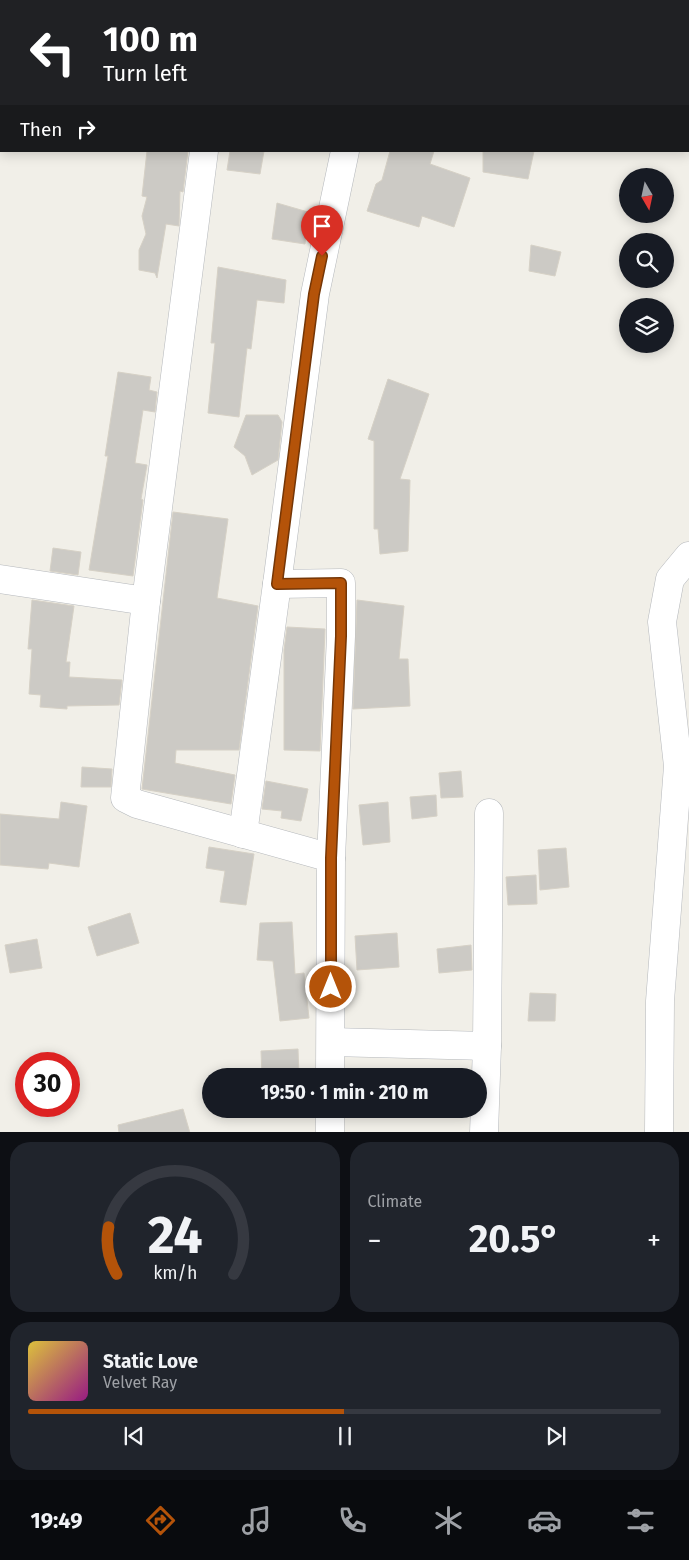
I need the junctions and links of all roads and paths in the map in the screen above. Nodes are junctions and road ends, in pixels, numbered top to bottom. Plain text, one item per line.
1 (204, 152) edge
2 (344, 152) edge
3 (689, 556) edge
4 (0, 579) edge
5 (277, 584) junction
6 (146, 601) junction
7 (489, 813) dead end
8 (243, 834) junction
9 (331, 858) junction
10 (331, 1042) junction
11 (487, 1046) junction
12 (330, 1068) edge
13 (330, 1118) edge
14 (330, 1132) edge
15 (484, 1132) edge
16 (659, 1132) edge

1 - 6 street
2 - 5 street
3 - 16 street
4 - 6 street
5 - 8 street
5 - 9 street
6 - 8 street
7 - 11 street
8 - 9 street
9 - 10 street
10 - 11 street
10 - 12 street
11 - 15 street
13 - 14 street

